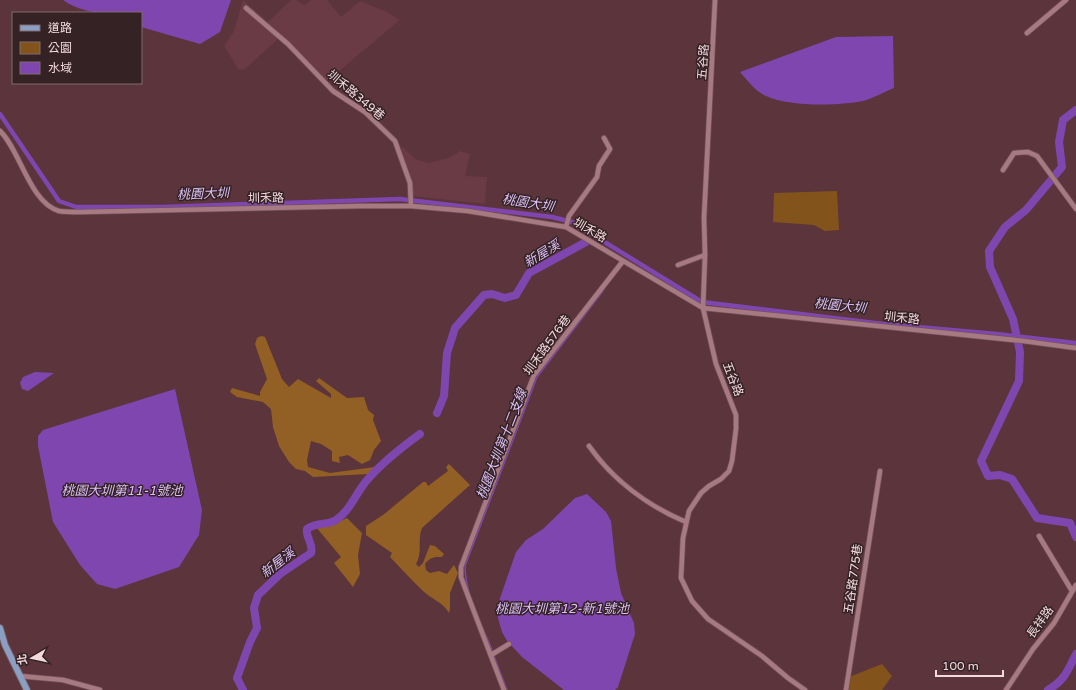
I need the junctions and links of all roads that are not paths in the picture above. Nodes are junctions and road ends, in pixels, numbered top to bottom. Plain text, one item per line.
1 (715, 0) edge
2 (1066, 0) edge
3 (246, 8) dead end
4 (1026, 33) dead end
5 (0, 131) edge
6 (604, 138) dead end
7 (1003, 170) dead end
8 (411, 205) junction
9 (1076, 209) edge
10 (566, 226) junction
11 (705, 255) junction
12 (623, 261) junction
13 (678, 264) dead end
14 (703, 306) junction
15 (1076, 348) edge
16 (589, 446) dead end
17 (880, 471) dead end
18 (686, 522) junction
19 (1039, 536) dead end
20 (1076, 585) edge
21 (1072, 591) junction
22 (0, 628) edge
23 (509, 644) dead end
24 (491, 655) junction
25 (20, 676) junction
26 (27, 690) edge
27 (100, 690) edge
28 (504, 690) edge
29 (806, 690) edge
30 (846, 690) edge
31 (1006, 690) edge

1 - 11 street, 五谷路
2 - 4 street
3 - 8 street, 圳禾路349巷
5 - 8 street, 圳禾路
6 - 10 street
7 - 9 street
8 - 10 street, 圳禾路
10 - 12 street, 圳禾路
11 - 13 street
11 - 14 street, 五谷路
12 - 14 street, 圳禾路
12 - 24 street, 圳禾路576巷
14 - 15 street, 圳禾路
14 - 18 street, 五谷路
16 - 18 street
17 - 30 street, 五谷路775巷
18 - 29 street, 五谷路
19 - 21 street
20 - 21 street, 長祥路
21 - 31 street, 長祥路
22 - 25 main road
23 - 24 street
24 - 28 street, 圳禾路576巷
25 - 26 main road
25 - 27 street

